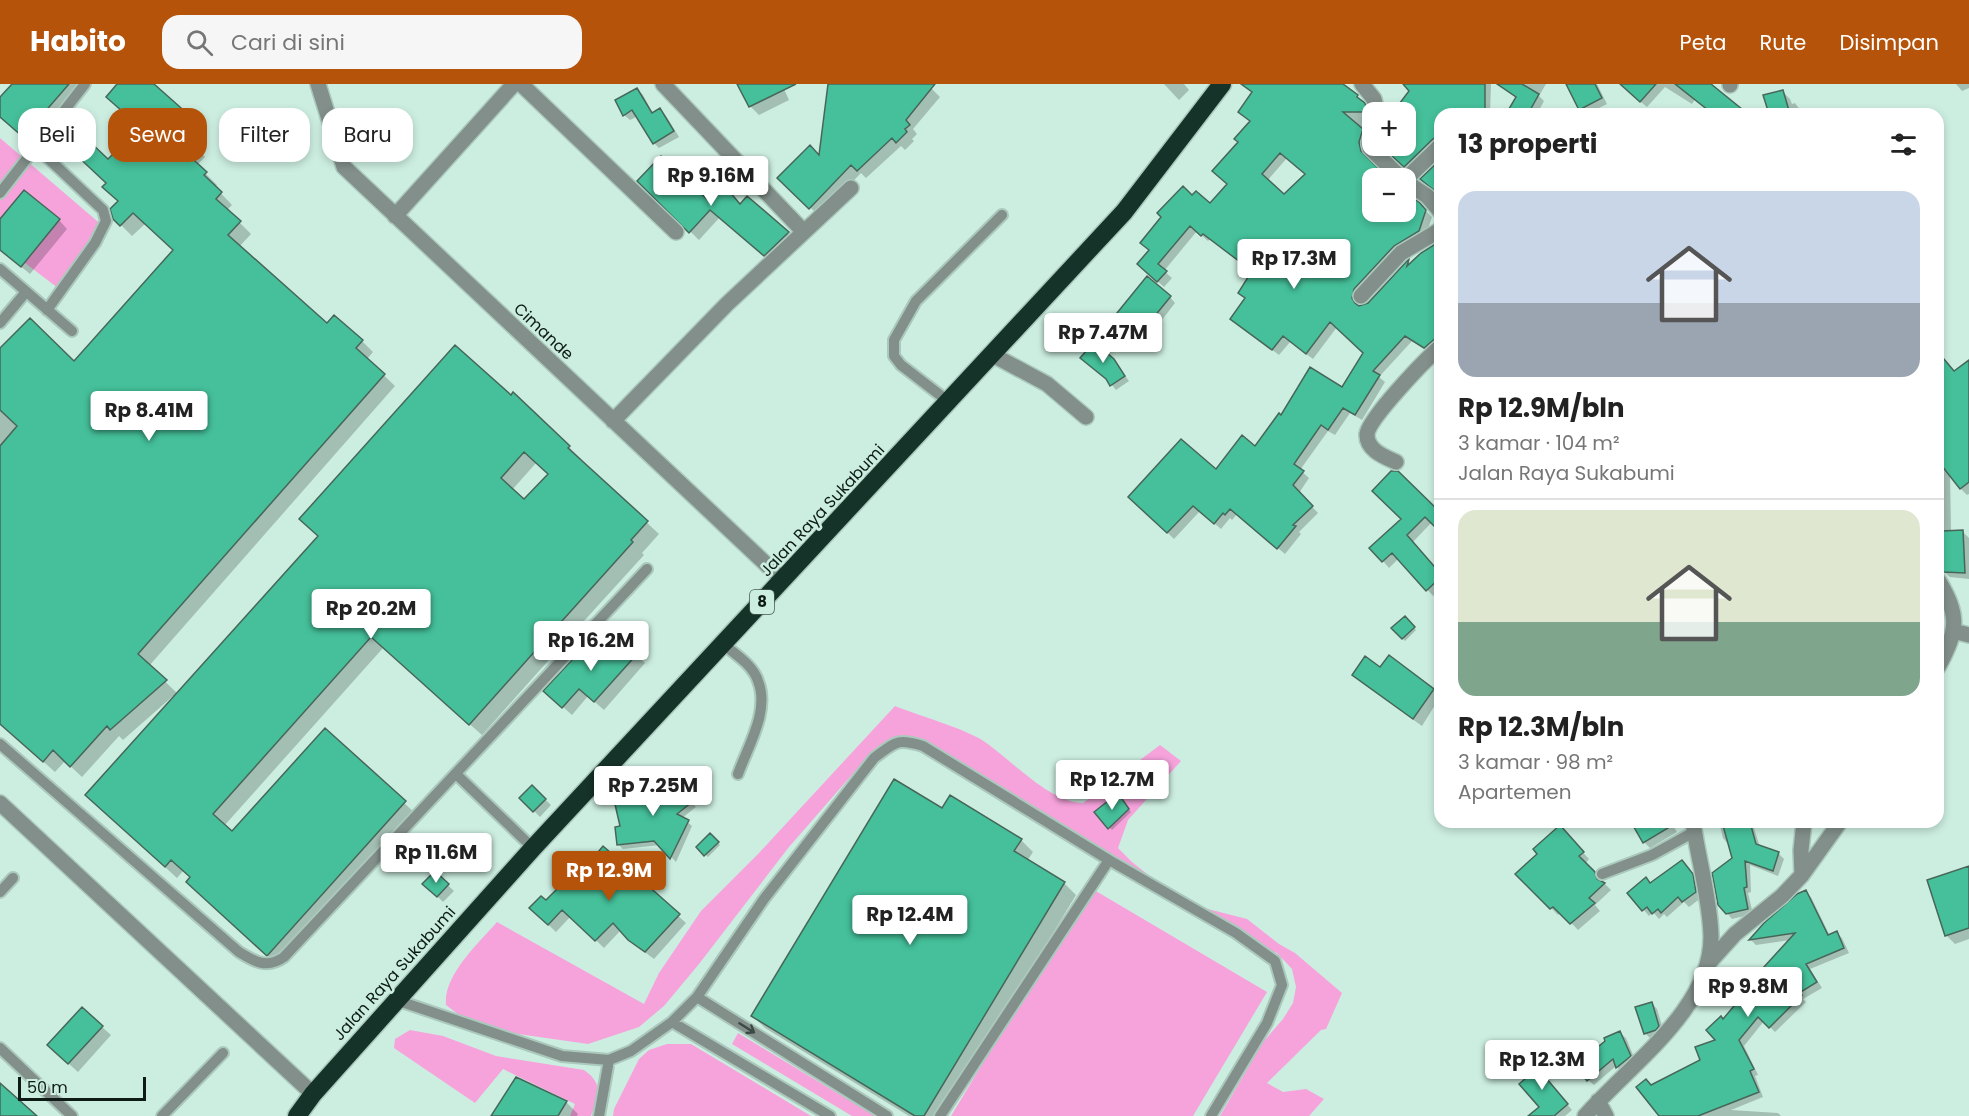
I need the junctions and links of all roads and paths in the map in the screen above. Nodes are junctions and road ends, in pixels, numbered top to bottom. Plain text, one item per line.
1 (85, 84) edge
2 (318, 84) edge
3 (514, 84) edge
4 (521, 84) edge
5 (663, 84) edge
6 (1222, 84) edge
7 (1362, 84) edge
8 (1375, 102) edge
9 (66, 108) edge
10 (1434, 152) edge
11 (1378, 156) edge
12 (24, 162) edge
13 (52, 162) edge
14 (1391, 168) edge
15 (1416, 170) edge
16 (851, 188) dead end
17 (1416, 188) edge
18 (0, 193) edge
19 (1434, 204) edge
20 (1002, 215) dead end
21 (395, 216) junction
22 (676, 232) dead end
23 (804, 232) junction
24 (1434, 234) edge
25 (0, 269) edge
26 (26, 292) junction
27 (1360, 296) dead end
28 (47, 310) junction
29 (0, 323) edge
30 (72, 331) dead end
31 (1434, 352) edge
32 (993, 355) junction
33 (949, 402) junction
34 (1086, 417) dead end
35 (614, 421) junction
36 (1396, 462) dead end
37 (647, 568) dead end
38 (783, 580) junction
39 (1944, 592) edge
40 (1953, 631) junction
41 (1969, 635) edge
42 (723, 644) junction
43 (1944, 656) edge
44 (0, 744) edge
45 (456, 774) junction
46 (738, 774) dead end
47 (0, 803) edge
48 (1692, 828) edge
49 (1693, 828) edge
50 (1803, 828) edge
51 (1836, 828) edge
52 (533, 848) junction
53 (1109, 860) junction
54 (1602, 874) dead end
55 (1802, 875) junction
56 (13, 878) dead end
57 (0, 892) edge
58 (1707, 965) junction
59 (697, 998) junction
60 (396, 1000) junction
61 (672, 1022) junction
62 (0, 1048) edge
63 (223, 1053) dead end
64 (609, 1060) junction
65 (313, 1094) junction
66 (1598, 1101) junction
67 (72, 1116) edge
68 (162, 1116) edge
69 (297, 1116) edge
70 (599, 1116) edge
71 (830, 1116) edge
72 (887, 1116) edge
73 (940, 1116) edge
74 (1211, 1116) edge
75 (1585, 1116) edge
76 (1606, 1116) edge

1 - 9 lane
2 - 21 street, Cimande
3 - 21 street
4 - 22 street
5 - 23 street
6 - 32 highway, Jalan Raya Sukabumi / 8
7 - 8 street
10 - 15 street
11 - 14 street
12 - 18 lane
13 - 28 lane
16 - 23 street
17 - 19 street
20 - 33 lane
21 - 35 street, Cimande
23 - 35 street
24 - 27 street
25 - 26 lane
26 - 28 lane
26 - 29 lane
28 - 30 lane
31 - 36 street
32 - 33 highway, Jalan Raya Sukabumi / 8
32 - 34 street
33 - 38 highway, Jalan Raya Sukabumi / 8
35 - 38 street, Cimande
37 - 45 lane
38 - 42 highway, Jalan Raya Sukabumi / 8
39 - 40 street
40 - 41 street
40 - 43 street
42 - 46 lane
42 - 52 highway, Jalan Raya Sukabumi / 8
44 - 45 lane
45 - 52 lane
47 - 65 street
48 - 54 lane
49 - 58 street
50 - 55 street
51 - 55 street
52 - 60 highway, Jalan Raya Sukabumi / 8
53 - 59 lane
53 - 73 lane
53 - 74 lane
55 - 58 street
56 - 57 lane
58 - 66 street
59 - 61 lane
59 -> 72 lane
60 - 64 lane
60 - 65 highway, Jalan Raya Sukabumi / 8
61 - 64 lane
61 - 71 lane
62 - 67 lane
63 - 68 lane
64 - 70 lane
65 - 69 highway, Jalan Raya Sukabumi / 8
66 - 75 street
66 - 76 street

